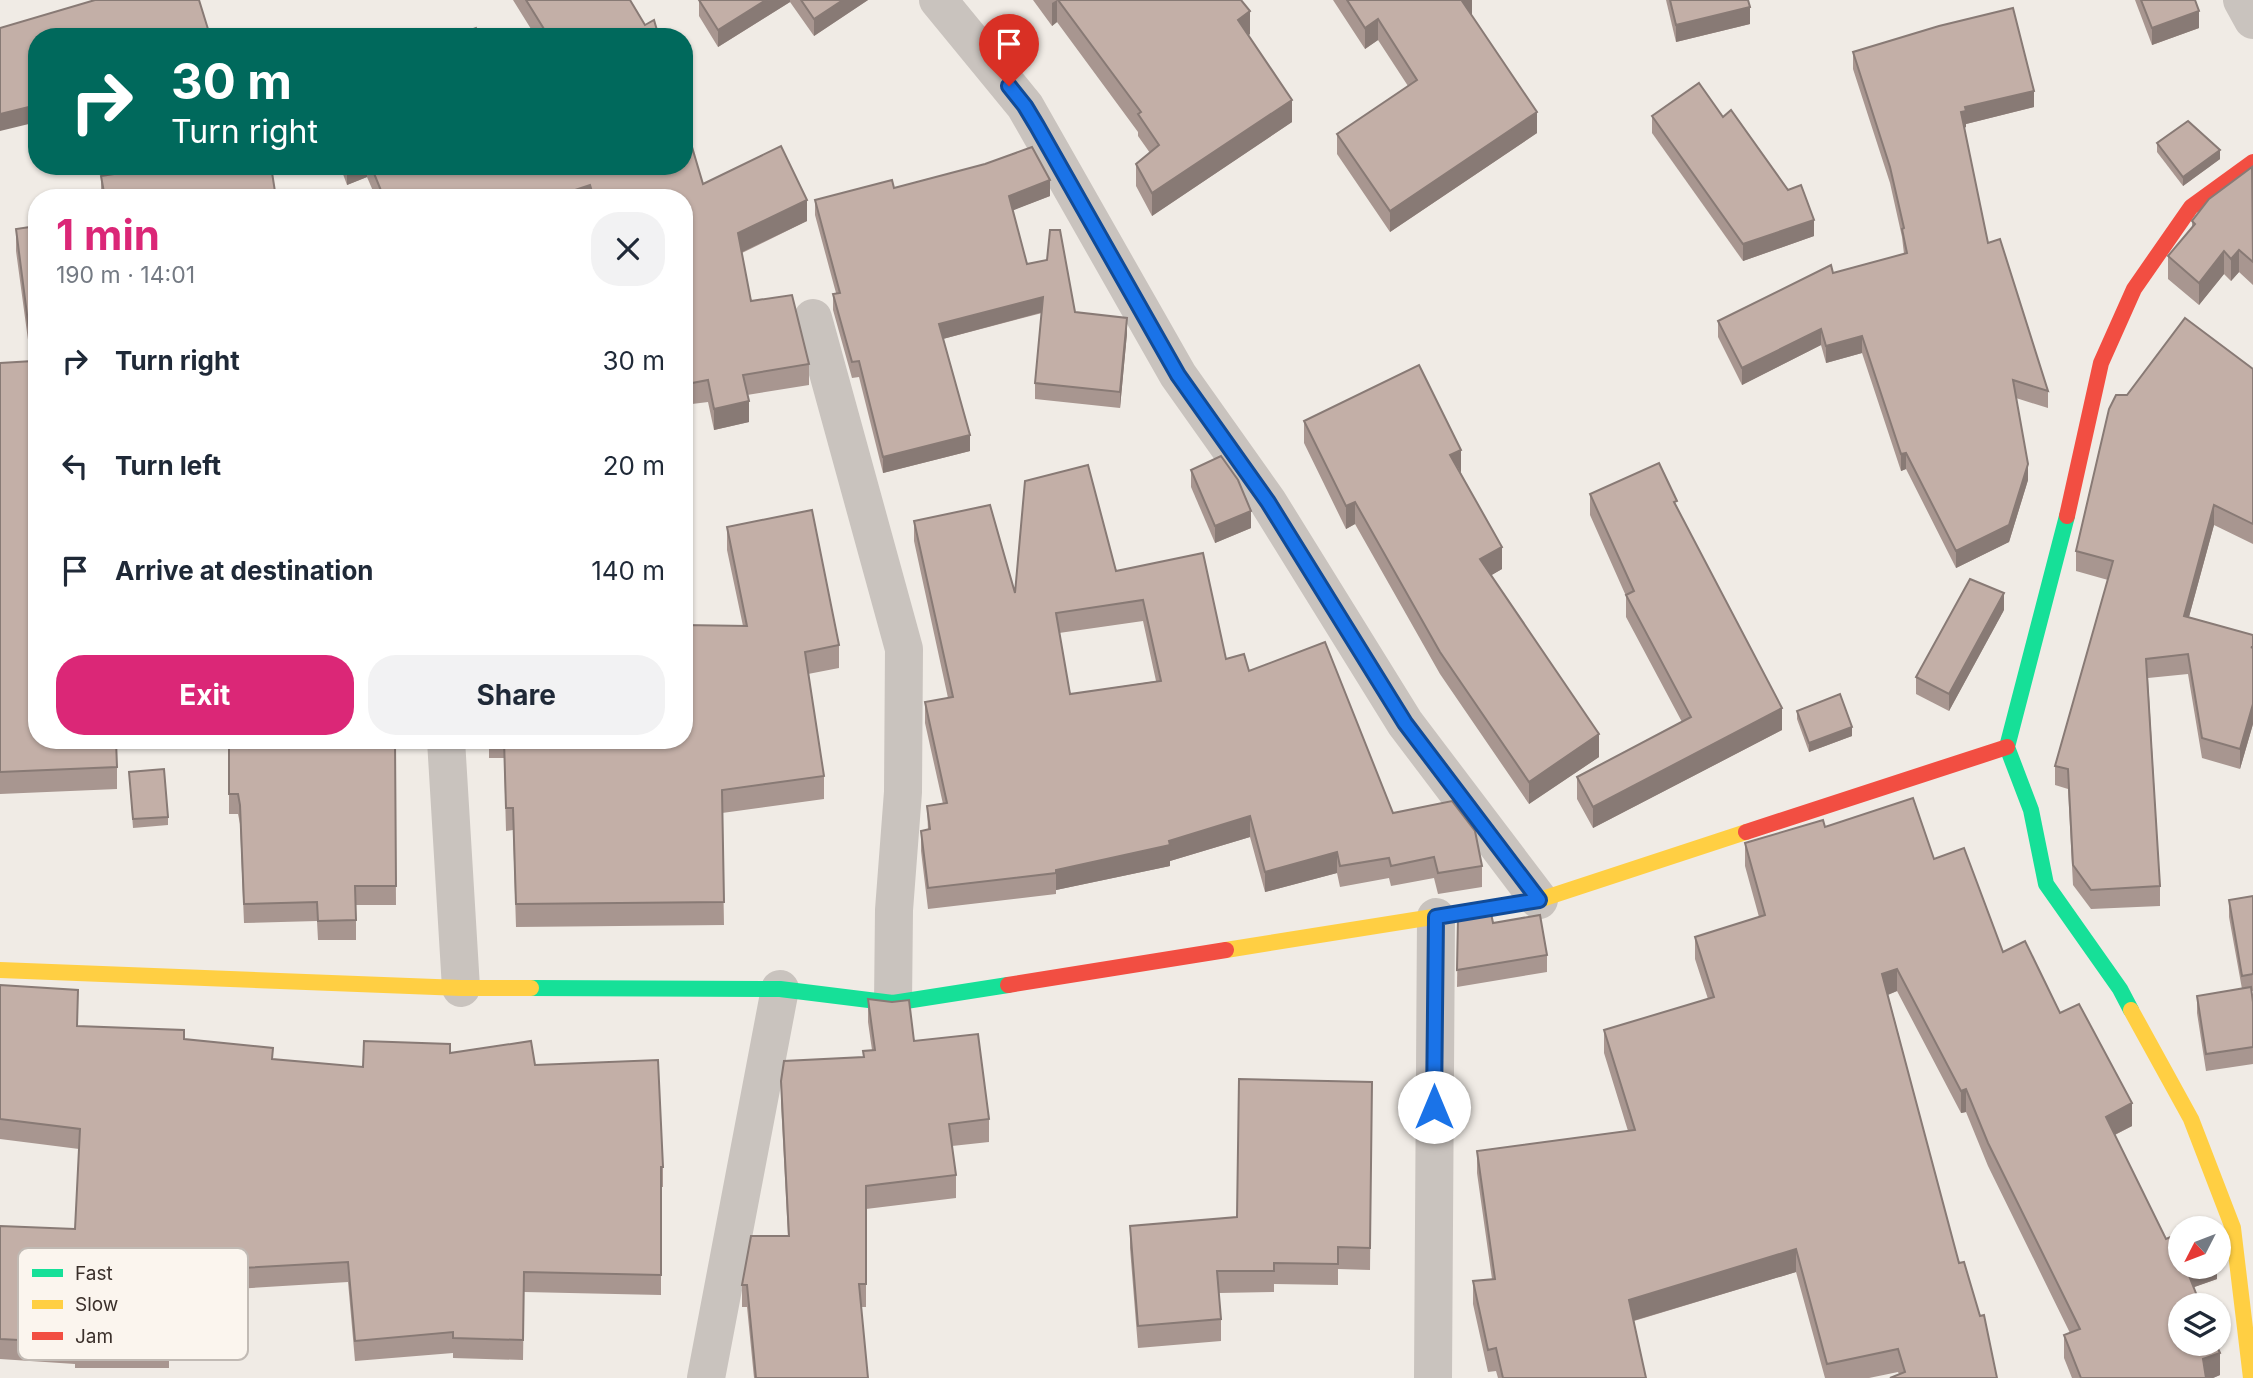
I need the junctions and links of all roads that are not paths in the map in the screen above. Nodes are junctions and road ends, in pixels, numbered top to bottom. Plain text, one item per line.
1 (938, 0) edge
2 (2242, 0) edge
3 (2253, 20) edge
4 (2253, 162) edge
5 (813, 318) dead end
6 (2007, 747) junction
7 (447, 749) edge
8 (1539, 900) junction
9 (1436, 917) junction
10 (0, 970) edge
11 (461, 988) junction
12 (780, 989) junction
13 (893, 1003) junction
14 (706, 1378) edge
15 (1433, 1378) edge
16 (2251, 1378) edge

1 - 8 street
2 - 3 street
4 - 6 street
5 - 13 street
6 - 8 street
6 - 16 street
7 - 11 street
8 - 9 street
9 - 13 street
9 - 15 street
10 - 11 street
11 - 12 street
12 - 13 street
12 - 14 street

